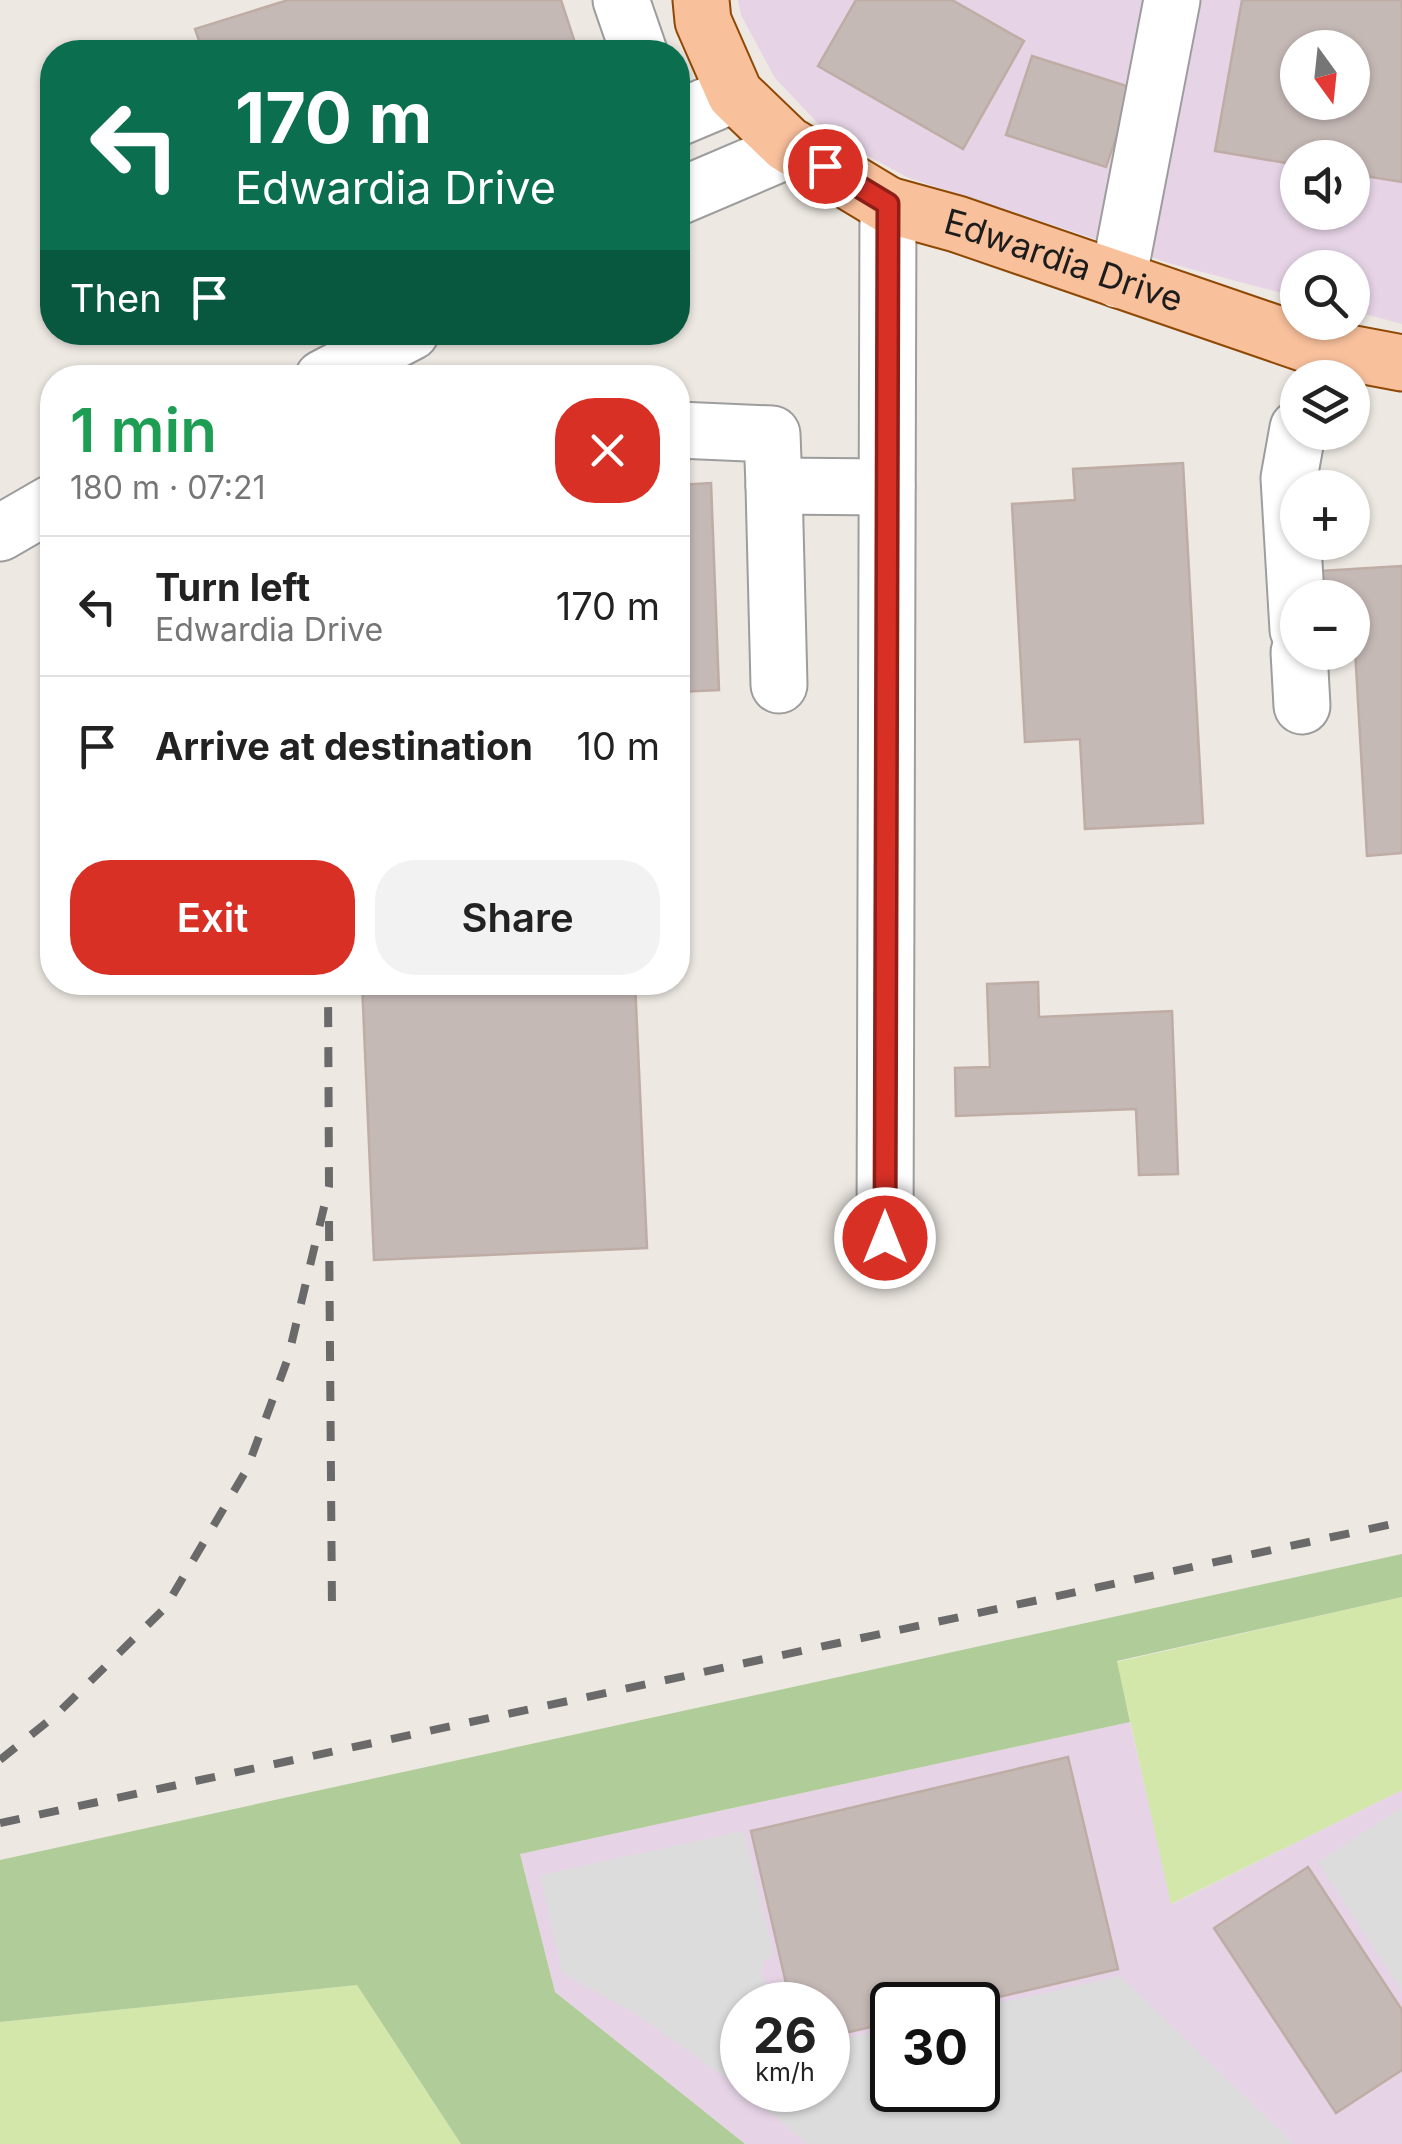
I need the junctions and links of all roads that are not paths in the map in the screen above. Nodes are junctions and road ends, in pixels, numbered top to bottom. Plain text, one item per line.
1 (621, 0) edge
2 (701, 0) edge
3 (1172, 0) edge
4 (636, 40) edge
5 (735, 94) junction
6 (690, 113) edge
7 (793, 148) junction
8 (690, 192) edge
9 (888, 204) junction
10 (1118, 280) junction
11 (386, 345) edge
12 (1304, 360) edge
13 (1370, 363) edge
14 (1402, 363) edge
15 (348, 365) edge
16 (690, 431) edge
17 (1294, 450) edge
18 (774, 486) junction
19 (887, 487) junction
20 (40, 510) edge
21 (0, 533) edge
22 (1295, 580) edge
23 (779, 684) dead end
24 (885, 1238) dead end

1 - 4 street
2 - 5 main road, Edwardia Drive
3 - 10 street
5 - 6 street
5 - 7 main road, Edwardia Drive
7 - 8 street
7 - 9 main road, Edwardia Drive
9 - 10 main road, Edwardia Drive
9 - 19 street
10 - 12 main road, Edwardia Drive
11 - 15 street
13 - 14 main road, Edwardia Drive
16 - 18 street
17 - 22 street
18 - 19 street
18 - 23 street
19 - 24 street
20 - 21 street

